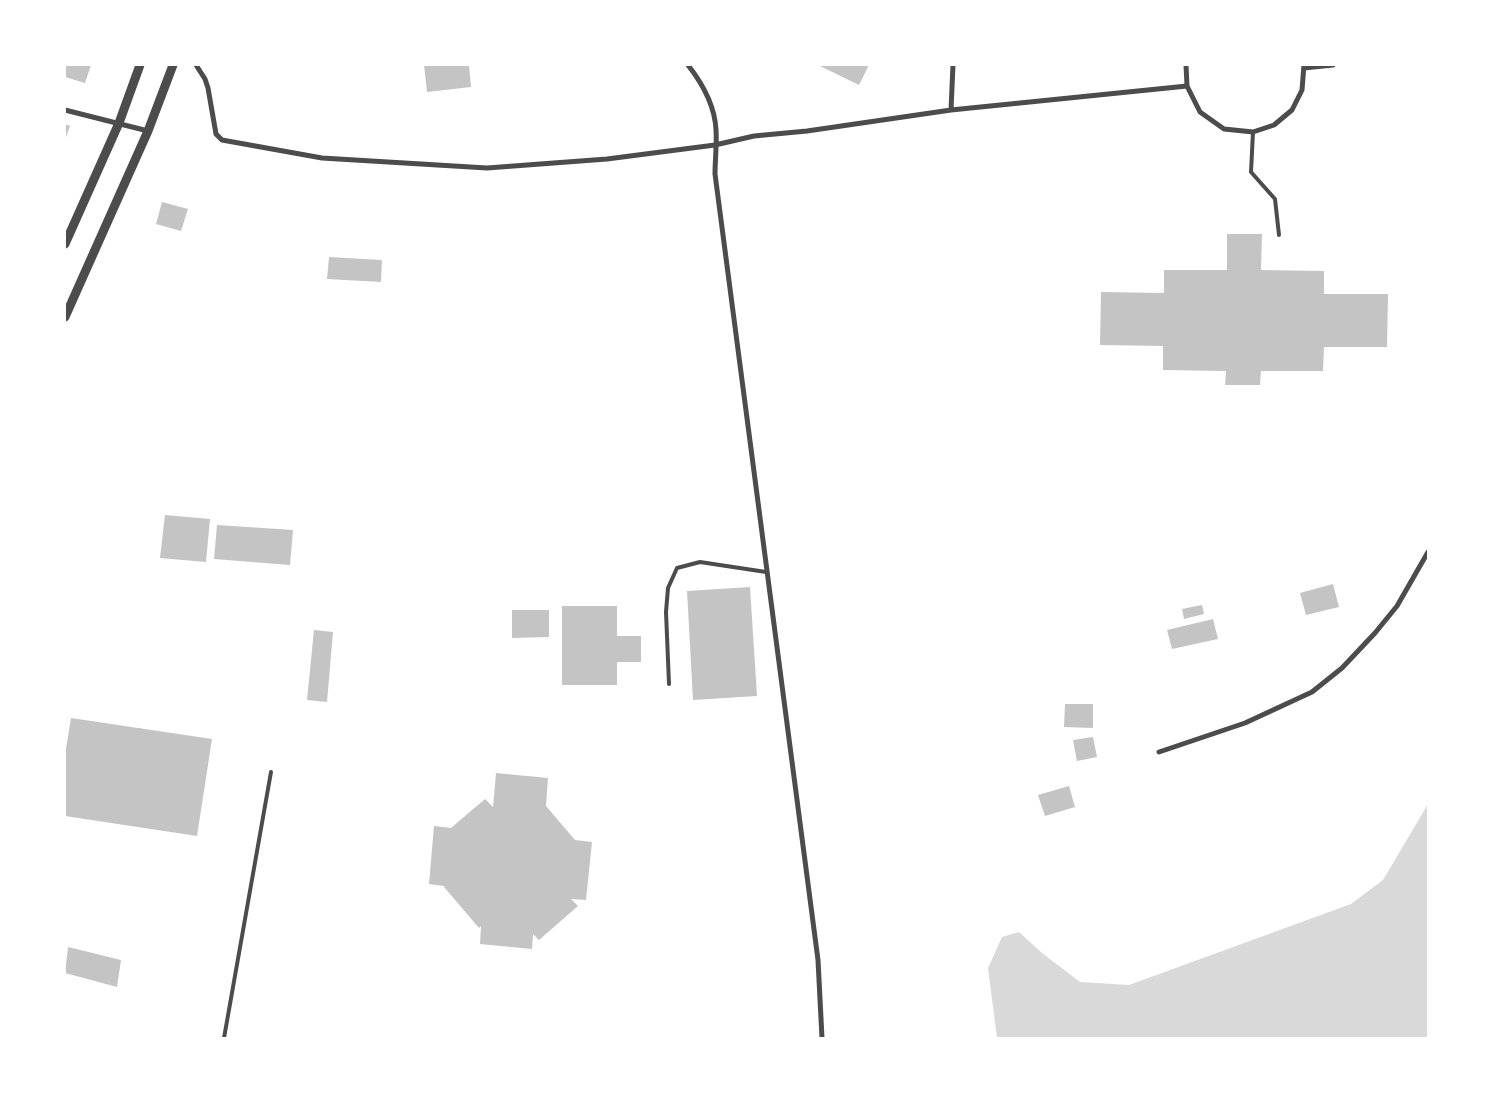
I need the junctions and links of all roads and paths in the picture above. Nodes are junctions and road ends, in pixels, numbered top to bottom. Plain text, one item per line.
1 (140, 65) edge
2 (173, 65) edge
3 (196, 65) edge
4 (688, 65) edge
5 (953, 65) edge
6 (1186, 65) edge
7 (1334, 65) edge
8 (1304, 66) edge
9 (1187, 86) junction
10 (65, 110) edge
11 (951, 110) junction
12 (119, 123) junction
13 (148, 131) junction
14 (1253, 132) junction
15 (715, 145) junction
16 (1279, 235) dead end
17 (65, 244) edge
18 (65, 317) edge
19 (1428, 552) edge
20 (766, 572) junction
21 (669, 684) dead end
22 (1158, 752) dead end
23 (270, 772) dead end
24 (224, 1038) edge
25 (822, 1038) edge

1 - 12 street
2 - 13 street
3 - 15 street
4 - 15 street
5 - 11 street
6 - 9 street
7 - 8 street
8 - 14 street
9 - 11 street
9 - 14 street
10 - 12 street
11 - 15 street
12 - 13 street
12 - 17 street
13 - 18 street
14 - 16 lane
15 - 20 street
19 - 22 street
20 - 21 lane
20 - 25 street
23 - 24 lane

